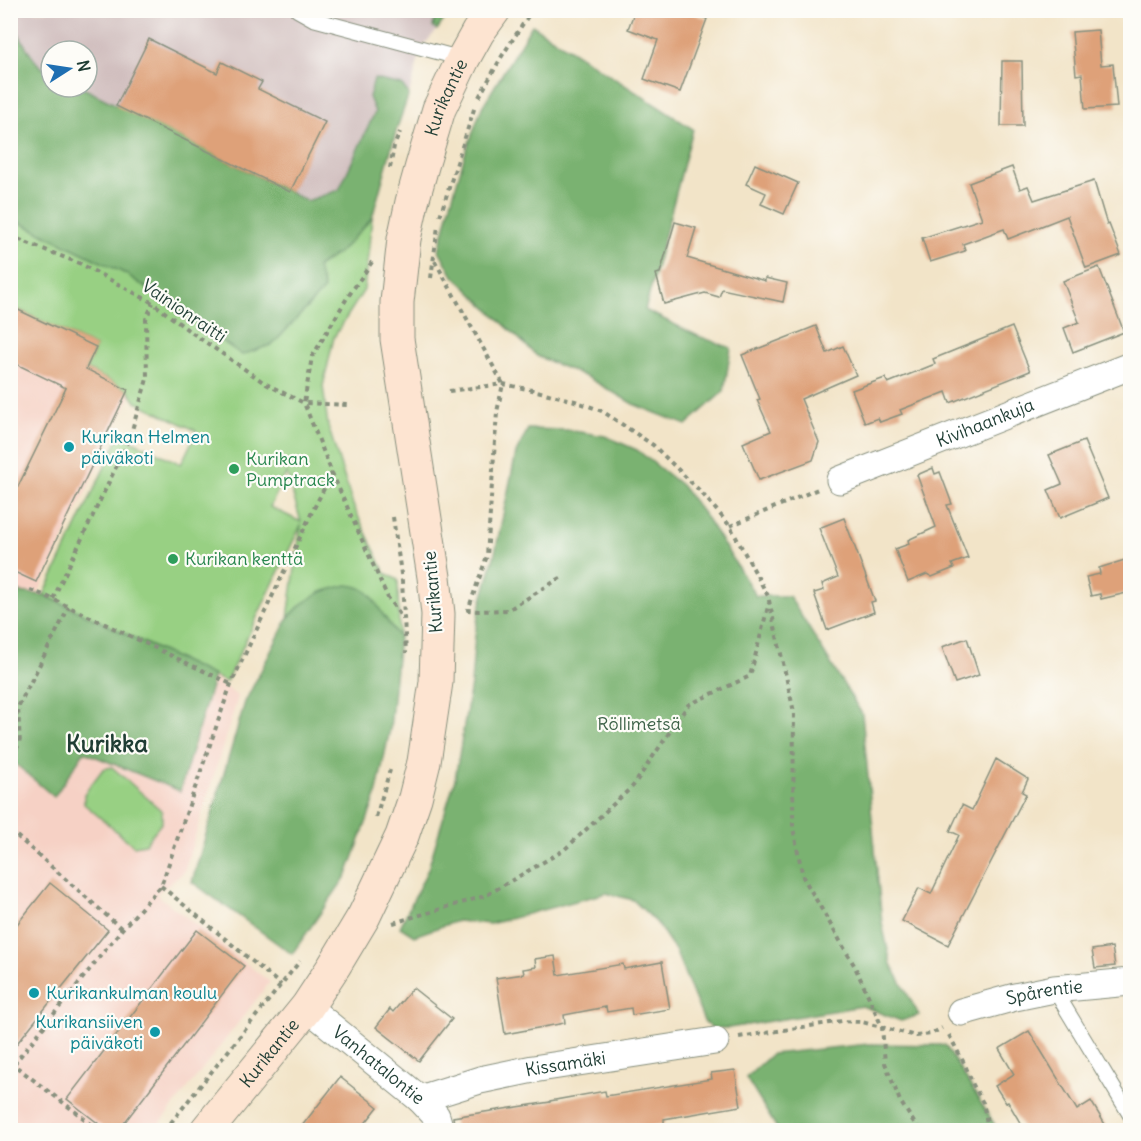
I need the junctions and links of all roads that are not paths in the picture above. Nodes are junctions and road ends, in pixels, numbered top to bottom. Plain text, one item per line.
1 (297, 10) edge
2 (494, 10) edge
3 (463, 59) junction
4 (1131, 366) edge
5 (840, 480) road end
6 (1131, 982) edge
7 (1054, 989) junction
8 (307, 1006) junction
9 (952, 1019) road end
10 (715, 1041) road end
11 (420, 1098) junction
12 (1131, 1115) edge
13 (207, 1131) edge
14 (440, 1131) edge

1 - 3 lane
2 - 3 main road, Kurikantie
3 - 8 main road, Kurikantie
4 - 5 street, Kivihaankuja
6 - 7 street, Spårentie
7 - 9 street, Spårentie
7 - 12 lane
8 - 11 street, Vanhatalontie
8 - 13 main road, Kurikantie
10 - 11 street, Kissamäki
11 - 14 street, Vanhatalontie

